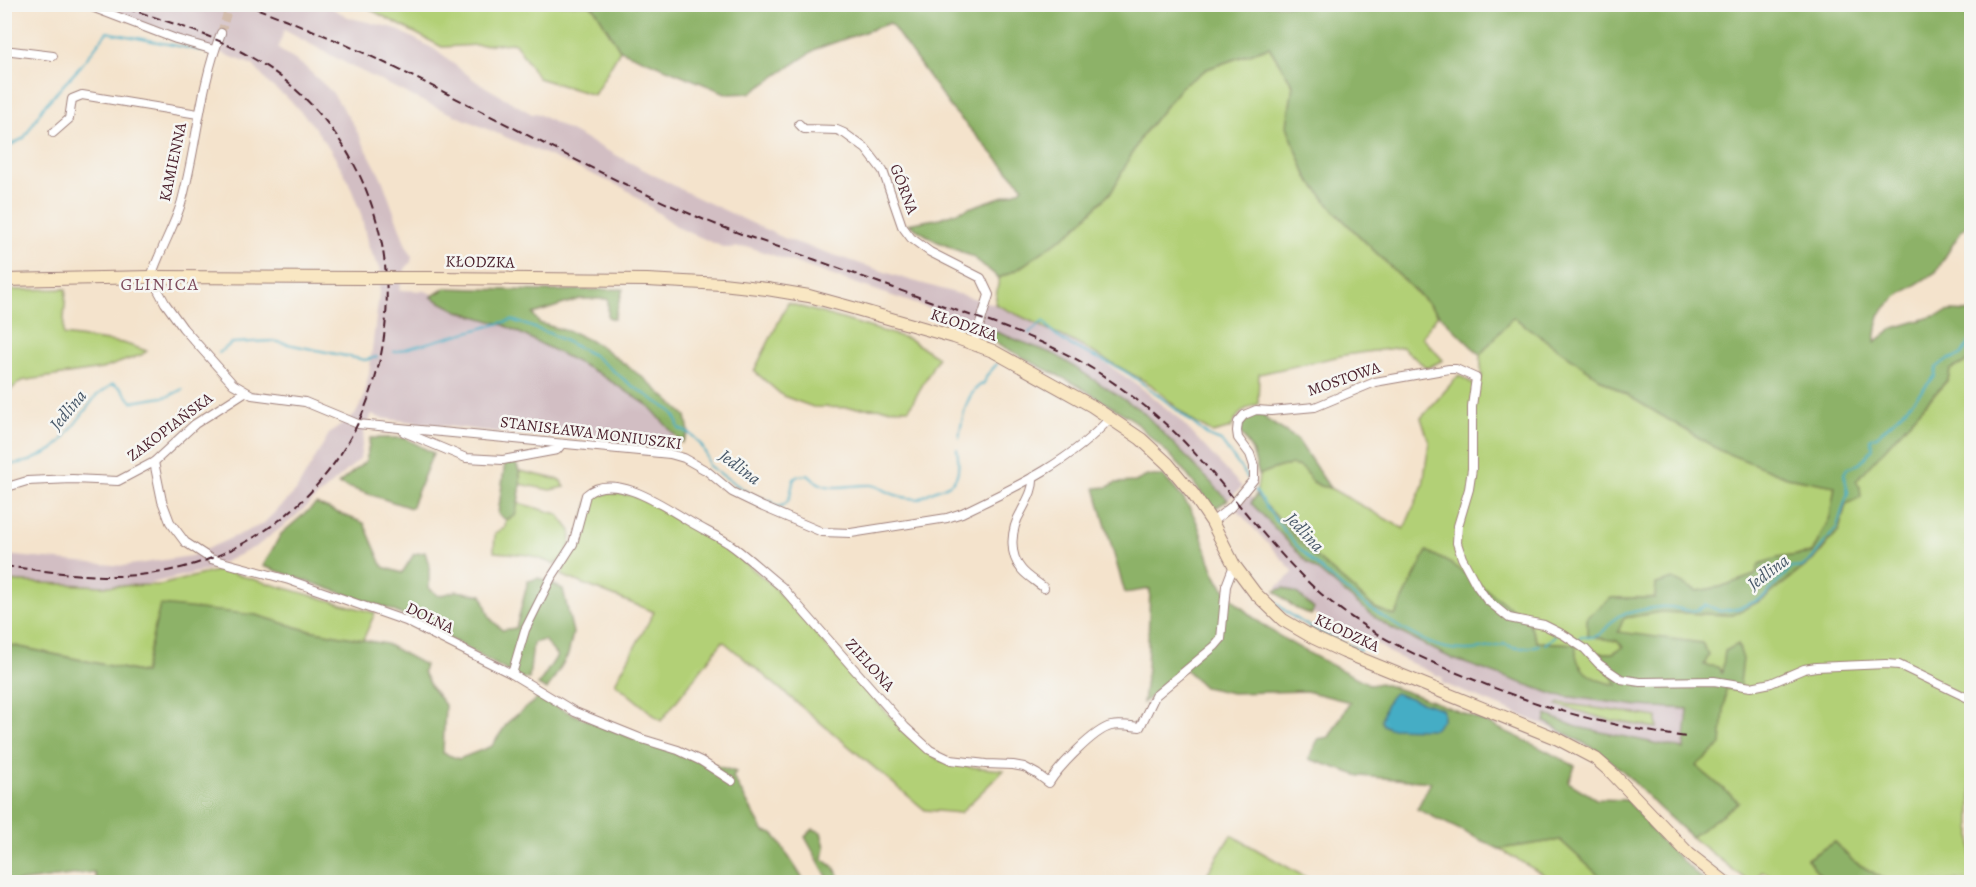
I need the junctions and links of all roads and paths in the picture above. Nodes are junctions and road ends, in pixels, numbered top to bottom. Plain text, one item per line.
1 (84, 4) edge
2 (221, 33) tunnel mouth
3 (4, 50) edge
4 (214, 50) junction
5 (53, 56) dead end
6 (198, 114) junction
7 (799, 124) dead end
8 (53, 133) dead end
9 (151, 277) junction
10 (4, 280) edge
11 (974, 344) junction
12 (244, 392) junction
13 (1110, 418) junction
14 (395, 428) junction
15 (562, 444) junction
16 (154, 462) junction
17 (1033, 477) junction
18 (4, 488) edge
19 (1212, 522) junction
20 (1234, 566) junction
21 (1044, 588) dead end
22 (512, 674) junction
23 (1971, 700) edge
24 (732, 781) dead end
25 (1725, 882) edge

1 - 4 street
2 - 4 street, KAMIENNA
3 - 5 street
4 - 6 street, KAMIENNA
6 - 8 street
6 - 9 street, KAMIENNA
7 - 11 street, GÓRNA
9 - 10 main road, KŁODZKA
9 - 11 main road, KŁODZKA, bridge
9 - 12 street, STANISŁAWA MONIUSZKI
11 - 13 main road, KŁODZKA
12 - 14 street, STANISŁAWA MONIUSZKI
12 - 16 street, ZAKOPIAŃSKA
13 - 17 street, STANISŁAWA MONIUSZKI
13 - 19 main road, KŁODZKA
14 - 15 street, STANISŁAWA MONIUSZKI
14 - 15 street
15 - 17 street, STANISŁAWA MONIUSZKI
16 - 18 street, ZAKOPIAŃSKA
16 - 22 street, DOLNA
17 - 21 street
19 - 20 main road, KŁODZKA
19 - 23 street, MOSTOWA
20 - 22 street, ZIELONA
20 - 25 main road, KŁODZKA
22 - 24 street, DOLNA

